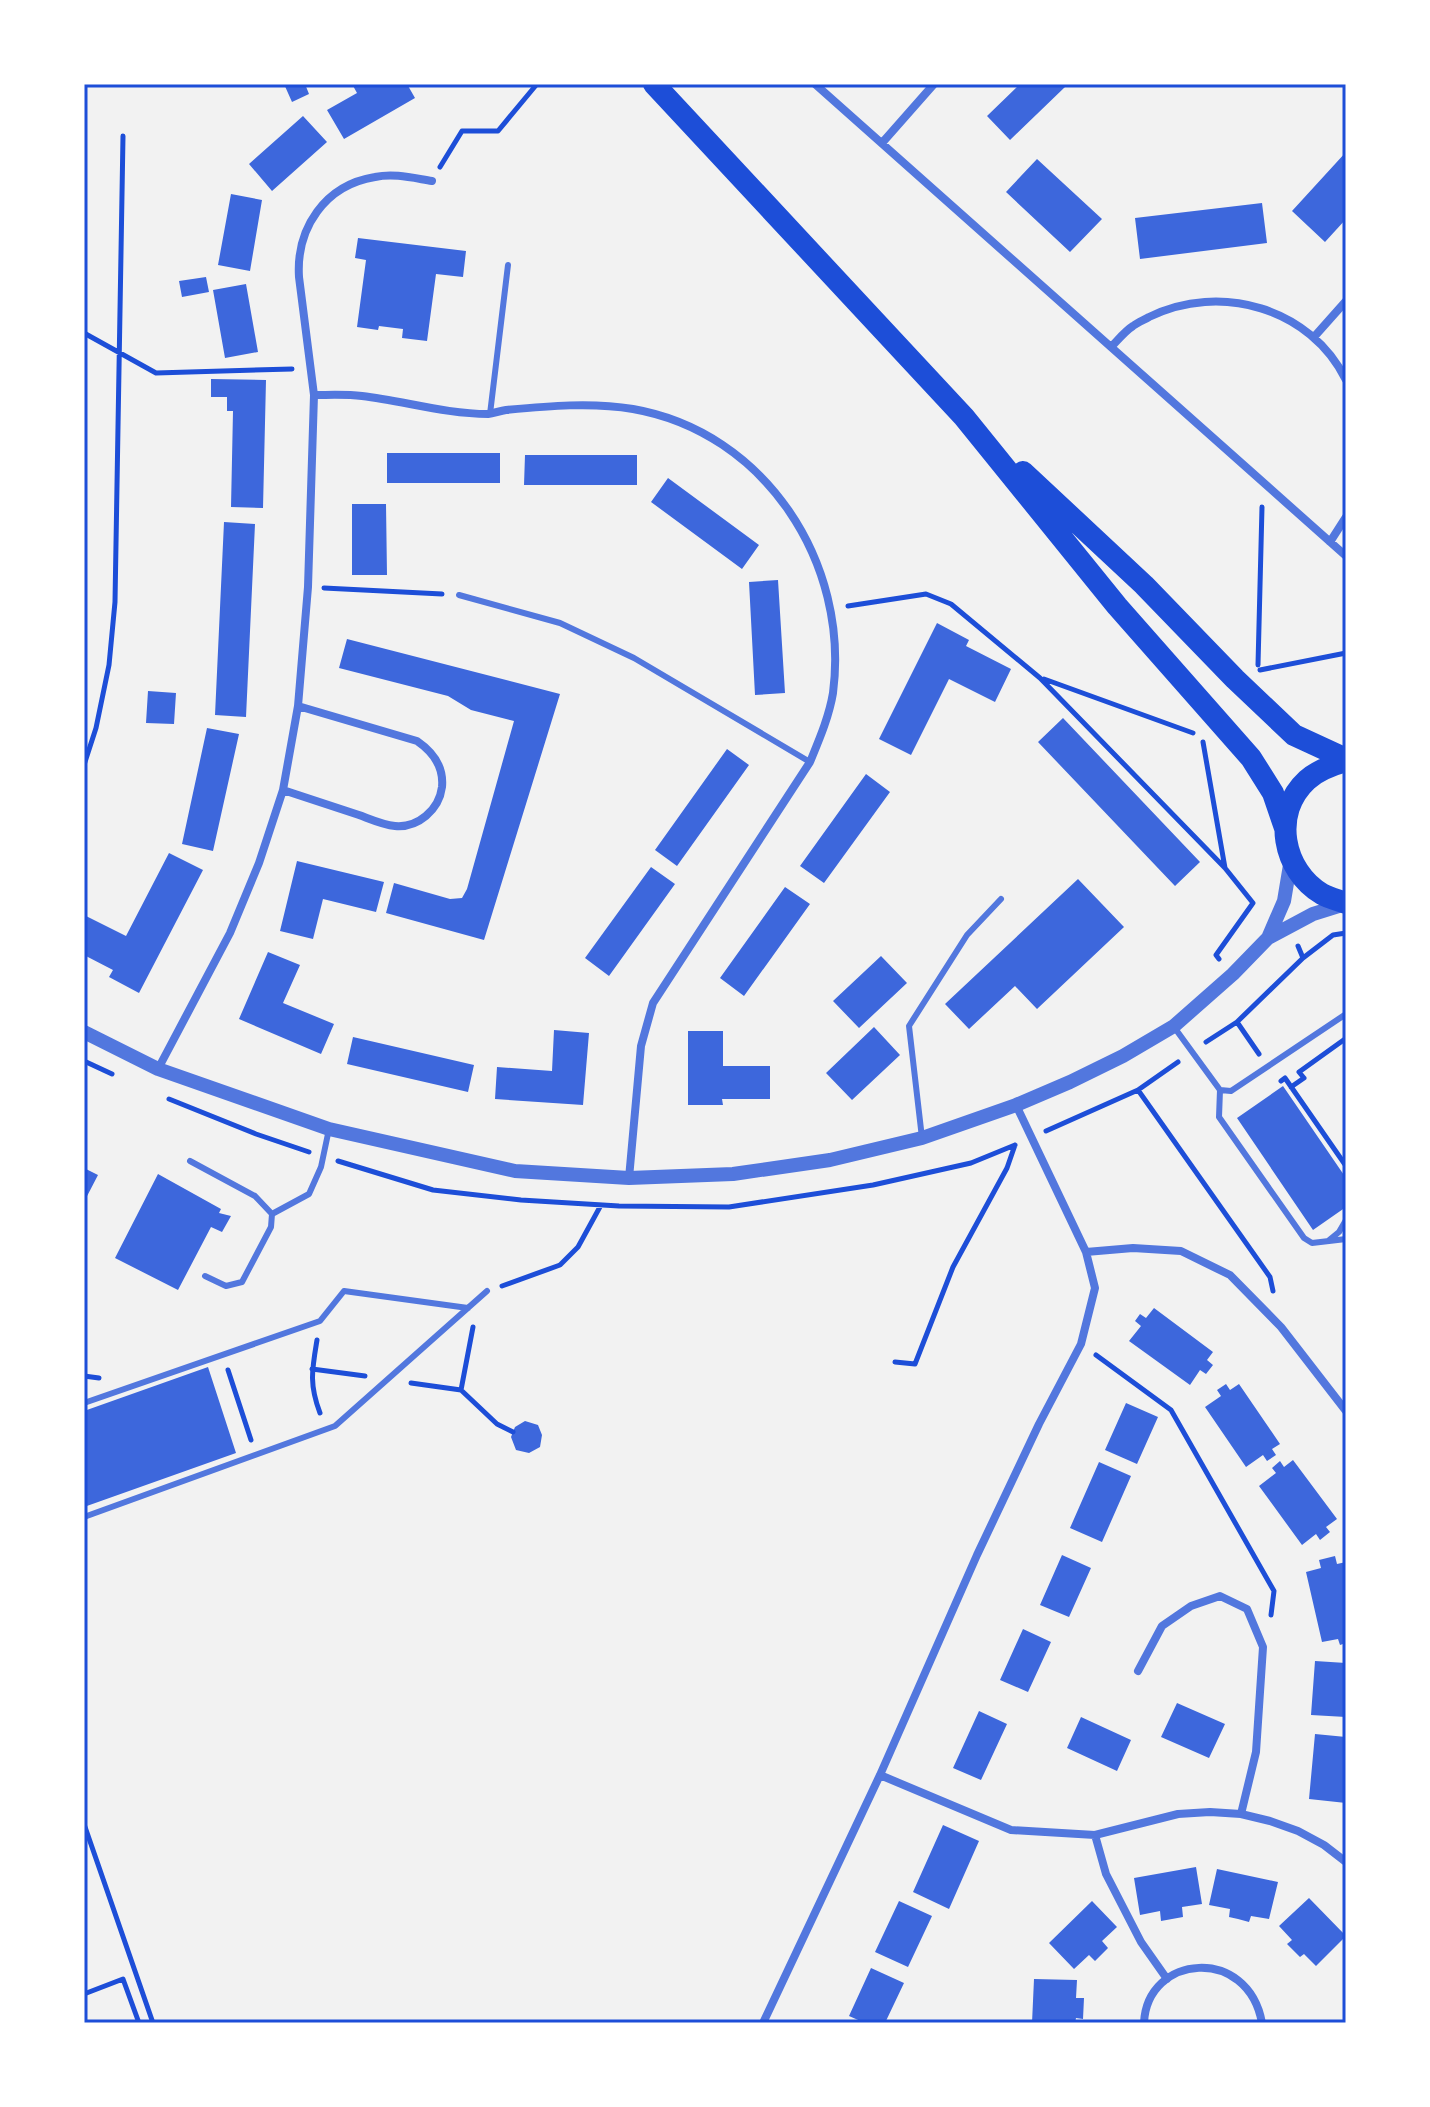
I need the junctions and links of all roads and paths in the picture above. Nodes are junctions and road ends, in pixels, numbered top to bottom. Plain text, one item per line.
1 (537, 84) edge
2 (654, 84) edge
3 (815, 84) edge
4 (934, 84) edge
5 (123, 136) dead end
6 (882, 143) junction
7 (432, 181) joint
8 (508, 265) dead end
9 (1346, 301) edge
10 (84, 333) edge
11 (1314, 337) junction
12 (1111, 347) junction
13 (120, 352) junction
14 (310, 368) junction
15 (1346, 380) edge
16 (314, 395) junction
17 (490, 414) junction
18 (964, 417) junction
19 (1263, 481) junction
20 (1346, 517) edge
21 (1330, 542) junction
22 (1346, 556) edge
23 (308, 587) junction
24 (459, 595) joint
25 (830, 610) junction
26 (1258, 670) dead end
27 (1040, 678) junction
28 (298, 706) junction
29 (1201, 736) dead end
30 (1346, 760) edge
31 (810, 762) junction
32 (84, 765) edge
33 (283, 790) junction
34 (1285, 828) junction
35 (1291, 859) junction
36 (1225, 868) dead end
37 (1001, 899) dead end
38 (1346, 903) edge
39 (1290, 926) junction
40 (1346, 933) edge
41 (1268, 938) junction
42 (1303, 958) junction
43 (1346, 1014) edge
44 (1174, 1026) junction
45 (84, 1032) edge
46 (1346, 1039) edge
47 (1192, 1052) junction
48 (84, 1061) edge
49 (158, 1069) junction
50 (112, 1074) dead end
51 (1138, 1090) junction
52 (1220, 1090) junction
53 (168, 1099) dead end
54 (1016, 1105) junction
55 (329, 1129) junction
56 (922, 1138) junction
57 (1032, 1138) junction
58 (1016, 1144) junction
59 (323, 1156) junction
60 (190, 1161) dead end
61 (1346, 1166) edge
62 (629, 1178) junction
63 (601, 1205) junction
64 (272, 1214) junction
65 (1346, 1220) edge
66 (1346, 1239) edge
67 (1326, 1243) junction
68 (1086, 1252) junction
69 (205, 1276) dead end
70 (487, 1291) junction
71 (468, 1308) junction
72 (320, 1321) junction
73 (1281, 1327) junction
74 (1081, 1344) junction
75 (223, 1354) junction
76 (895, 1362) dead end
77 (84, 1403) edge
78 (1346, 1411) edge
79 (326, 1429) junction
80 (513, 1432) dead end
81 (255, 1454) junction
82 (84, 1517) edge
83 (1263, 1647) junction
84 (1138, 1671) dead end
85 (880, 1775) junction
86 (1241, 1814) junction
87 (84, 1824) edge
88 (1095, 1835) junction
89 (1346, 1862) edge
90 (1167, 1979) junction
91 (84, 1994) edge
92 (139, 2023) edge
93 (153, 2023) edge
94 (763, 2023) edge
95 (1144, 2023) edge
96 (1262, 2023) edge

1 - 7 path
2 - 18 highway
3 - 6 street
4 - 6 street
5 - 13 path
6 - 12 street
7 - 14 street
8 - 17 lane
9 - 11 street
10 - 13 path
11 - 12 street
11 - 15 street
12 - 19 street
13 - 14 path
13 - 32 path
14 - 16 street
16 - 17 street
16 - 23 street
17 - 25 street
18 - 30 highway
18 - 34 highway
19 - 21 street
19 - 26 path
20 - 21 street
21 - 22 street
23 - 24 path
23 - 28 street
24 - 31 lane
25 - 27 path
25 - 31 street
27 - 29 path
27 - 36 path
28 - 33 street
28 - 33 street
30 - 34 highway
31 - 62 street
33 - 49 street
34 - 35 highway
35 - 38 highway
35 - 41 street
37 - 56 lane
38 - 39 street
39 - 41 street
39 - 42 path
40 - 42 path
41 - 44 street
42 - 47 path
43 - 52 lane
44 - 47 lane
44 - 54 street
45 - 49 street
46 - 61 path
47 - 51 path
47 - 52 lane
48 - 50 path
49 - 55 street
51 - 57 path
51 - 73 path
52 - 67 lane
53 - 59 path
54 - 56 street
54 - 57 street
55 - 59 lane
55 - 62 street
56 - 62 street
57 - 58 path
57 - 68 street
58 - 63 path
58 - 76 path
59 - 63 path
59 - 64 lane
60 - 64 lane
63 - 70 path
64 - 69 lane
65 - 67 lane
66 - 67 lane
68 - 73 street
68 - 74 street
70 - 71 lane
70 - 80 path
71 - 72 lane
71 - 79 lane
72 - 75 lane
72 - 79 path
73 - 78 street
74 - 83 path
74 - 85 street
75 - 77 lane
75 - 81 path
79 - 81 lane
81 - 82 lane
83 - 84 street
83 - 86 street
85 - 88 street
85 - 94 street
86 - 88 street
86 - 89 street
87 - 93 path
88 - 90 street
90 - 95 street
90 - 96 street
91 - 92 path

